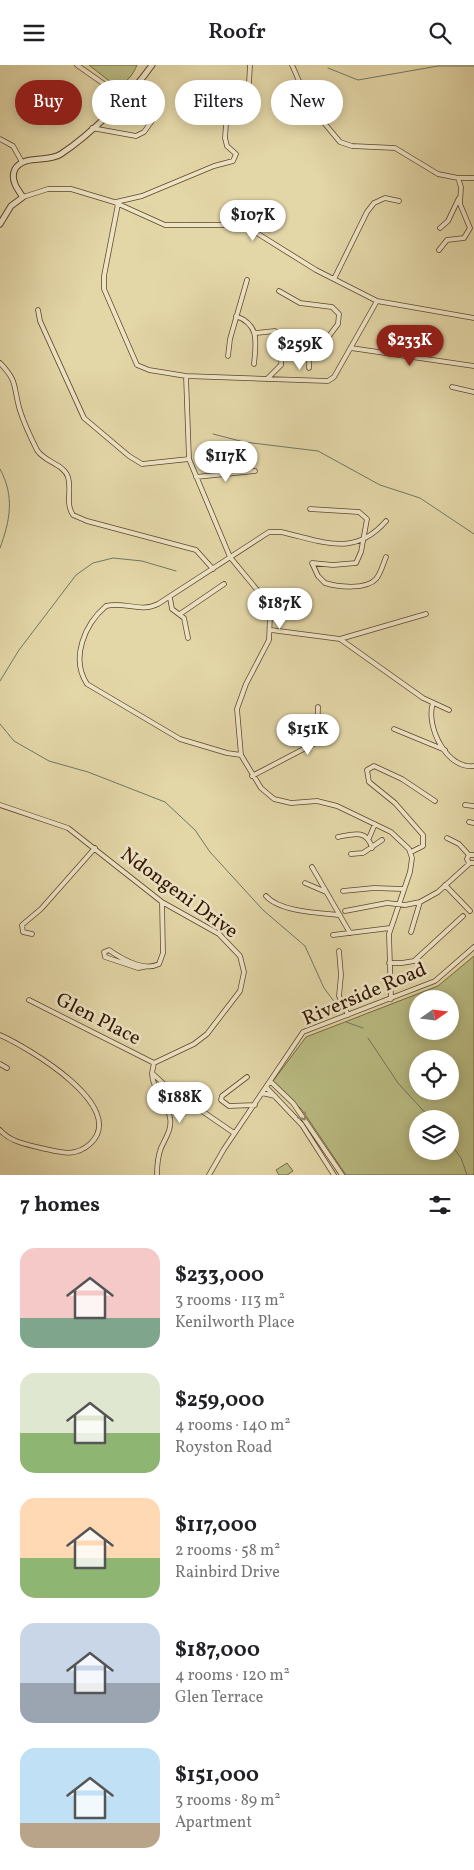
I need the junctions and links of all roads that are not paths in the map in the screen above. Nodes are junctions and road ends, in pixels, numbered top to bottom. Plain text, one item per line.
1 (77, 65) edge
2 (152, 65) edge
3 (250, 65) edge
4 (292, 65) edge
5 (98, 80) edge
6 (139, 80) edge
7 (249, 80) edge
8 (95, 125) edge
9 (149, 125) edge
10 (225, 125) edge
11 (92, 128) junction
12 (0, 139) edge
13 (22, 162) junction
14 (458, 178) junction
15 (474, 178) edge
16 (460, 194) junction
17 (22, 197) junction
18 (399, 201) dead end
19 (116, 203) junction
20 (0, 225) edge
21 (440, 228) dead end
22 (439, 250) dead end
23 (334, 279) junction
24 (247, 281) dead end
25 (279, 291) dead end
26 (377, 301) junction
27 (38, 310) dead end
28 (236, 316) junction
29 (474, 318) edge
30 (256, 333) junction
31 (310, 336) junction
32 (283, 338) junction
33 (351, 348) junction
34 (228, 357) dead end
35 (0, 363) edge
36 (254, 364) dead end
37 (474, 366) edge
38 (309, 368) dead end
39 (186, 376) junction
40 (267, 379) junction
41 (452, 387) dead end
42 (474, 392) edge
43 (189, 459) junction
44 (255, 471) dead end
45 (196, 477) junction
46 (310, 509) dead end
47 (386, 521) dead end
48 (363, 541) junction
49 (230, 557) junction
50 (386, 557) dead end
51 (213, 569) junction
52 (224, 584) dead end
53 (170, 598) junction
54 (180, 614) junction
55 (426, 614) dead end
56 (271, 630) junction
57 (188, 638) dead end
58 (340, 639) junction
59 (433, 703) junction
60 (318, 707) dead end
61 (449, 710) dead end
62 (394, 729) dead end
63 (445, 750) junction
64 (241, 755) junction
65 (474, 766) edge
66 (252, 776) junction
67 (435, 801) dead end
68 (0, 805) edge
69 (464, 805) dead end
70 (474, 805) edge
71 (375, 824) junction
72 (338, 837) dead end
73 (369, 838) junction
74 (447, 839) dead end
75 (382, 840) dead end
76 (94, 848) junction
77 (372, 848) junction
78 (410, 852) junction
79 (352, 854) dead end
80 (472, 855) edge
81 (472, 863) edge
82 (312, 867) dead end
83 (305, 883) dead end
84 (445, 885) junction
85 (404, 889) junction
86 (343, 891) dead end
87 (327, 892) junction
88 (266, 896) dead end
89 (420, 901) junction
90 (162, 902) junction
91 (398, 905) junction
92 (345, 911) dead end
93 (470, 911) dead end
94 (340, 915) junction
95 (463, 916) dead end
96 (390, 928) junction
97 (410, 932) dead end
98 (350, 933) junction
99 (32, 934) dead end
100 (333, 935) dead end
101 (474, 947) edge
102 (339, 951) dead end
103 (389, 963) junction
104 (144, 967) junction
105 (390, 999) junction
106 (29, 1000) dead end
107 (348, 1015) junction
108 (0, 1035) edge
109 (154, 1063) junction
110 (0, 1064) edge
111 (7, 1068) dead end
112 (152, 1073) junction
113 (247, 1077) dead end
114 (270, 1081) junction
115 (266, 1087) junction
116 (262, 1093) junction
117 (277, 1097) junction
118 (254, 1105) junction
119 (0, 1129) edge
120 (234, 1133) junction
121 (157, 1175) edge
122 (209, 1175) edge
123 (334, 1175) edge
124 (342, 1175) edge

1 - 5 street
2 - 6 street
3 - 7 street
4 - 14 street
8 - 11 street
9 - 11 street
10 - 19 street
11 - 13 street
12 - 13 street
13 - 17 street
14 - 15 street
14 - 16 street
16 - 21 street
16 - 22 street
17 - 19 street
17 - 20 street
18 - 23 street
19 - 23 street
19 - 39 street
23 - 26 street
24 - 28 street
25 - 31 street
26 - 29 street
26 - 33 street
27 - 43 street
28 - 30 street
28 - 34 street
30 - 32 street
30 - 36 street
31 - 32 street
31 - 38 street
32 - 40 street
33 - 37 street
33 - 40 street
35 - 51 street
39 - 40 street
39 - 43 street
41 - 42 street
43 - 45 street
44 - 45 street
45 - 49 street
46 - 48 street
47 - 48 street
48 - 49 street
48 - 50 street
49 - 51 street
49 - 56 street
51 - 53 street
52 - 54 street
53 - 54 street
53 - 64 street
54 - 57 street
55 - 58 street
56 - 58 street
56 - 64 street
58 - 59 street
59 - 61 street
59 - 63 street
60 - 66 street
62 - 63 street
63 - 65 street
64 - 66 street
66 - 71 street
67 - 78 street
68 - 76 street, Ndongeni Drive
69 - 70 street
71 - 73 street
71 - 78 street
72 - 73 street
73 - 77 street
74 - 80 street
75 - 77 street
76 - 90 street, Ndongeni Drive
76 - 99 street
77 - 79 street
78 - 85 street
80 - 81 street
81 - 84 street
82 - 87 street
83 - 87 street
84 - 89 street
84 - 93 street
85 - 86 street
85 - 91 street
87 - 94 street
88 - 94 street
89 - 91 street
89 - 97 street
90 - 104 street
90 - 109 street, Ndongeni Drive
91 - 92 street
91 - 96 street
94 - 98 street
95 - 103 street
96 - 98 street
96 - 103 street
98 - 100 street
101 - 105 street, Riverside Road
102 - 107 street
103 - 105 street
104 - 104 street
105 - 107 street, Riverside Road
106 - 109 street, Glen Place
107 - 114 street, Riverside Road
108 - 119 street
109 - 112 street
110 - 111 street
112 - 120 street
112 - 121 street
113 - 118 street
114 - 115 street, Riverside Road
114 -> 124 street
115 - 116 street, Riverside Road
115 - 117 street
116 - 117 street
116 - 118 street, Riverside Road
117 - 123 street
118 - 120 street, Riverside Road
120 - 122 street, Riverside Road

